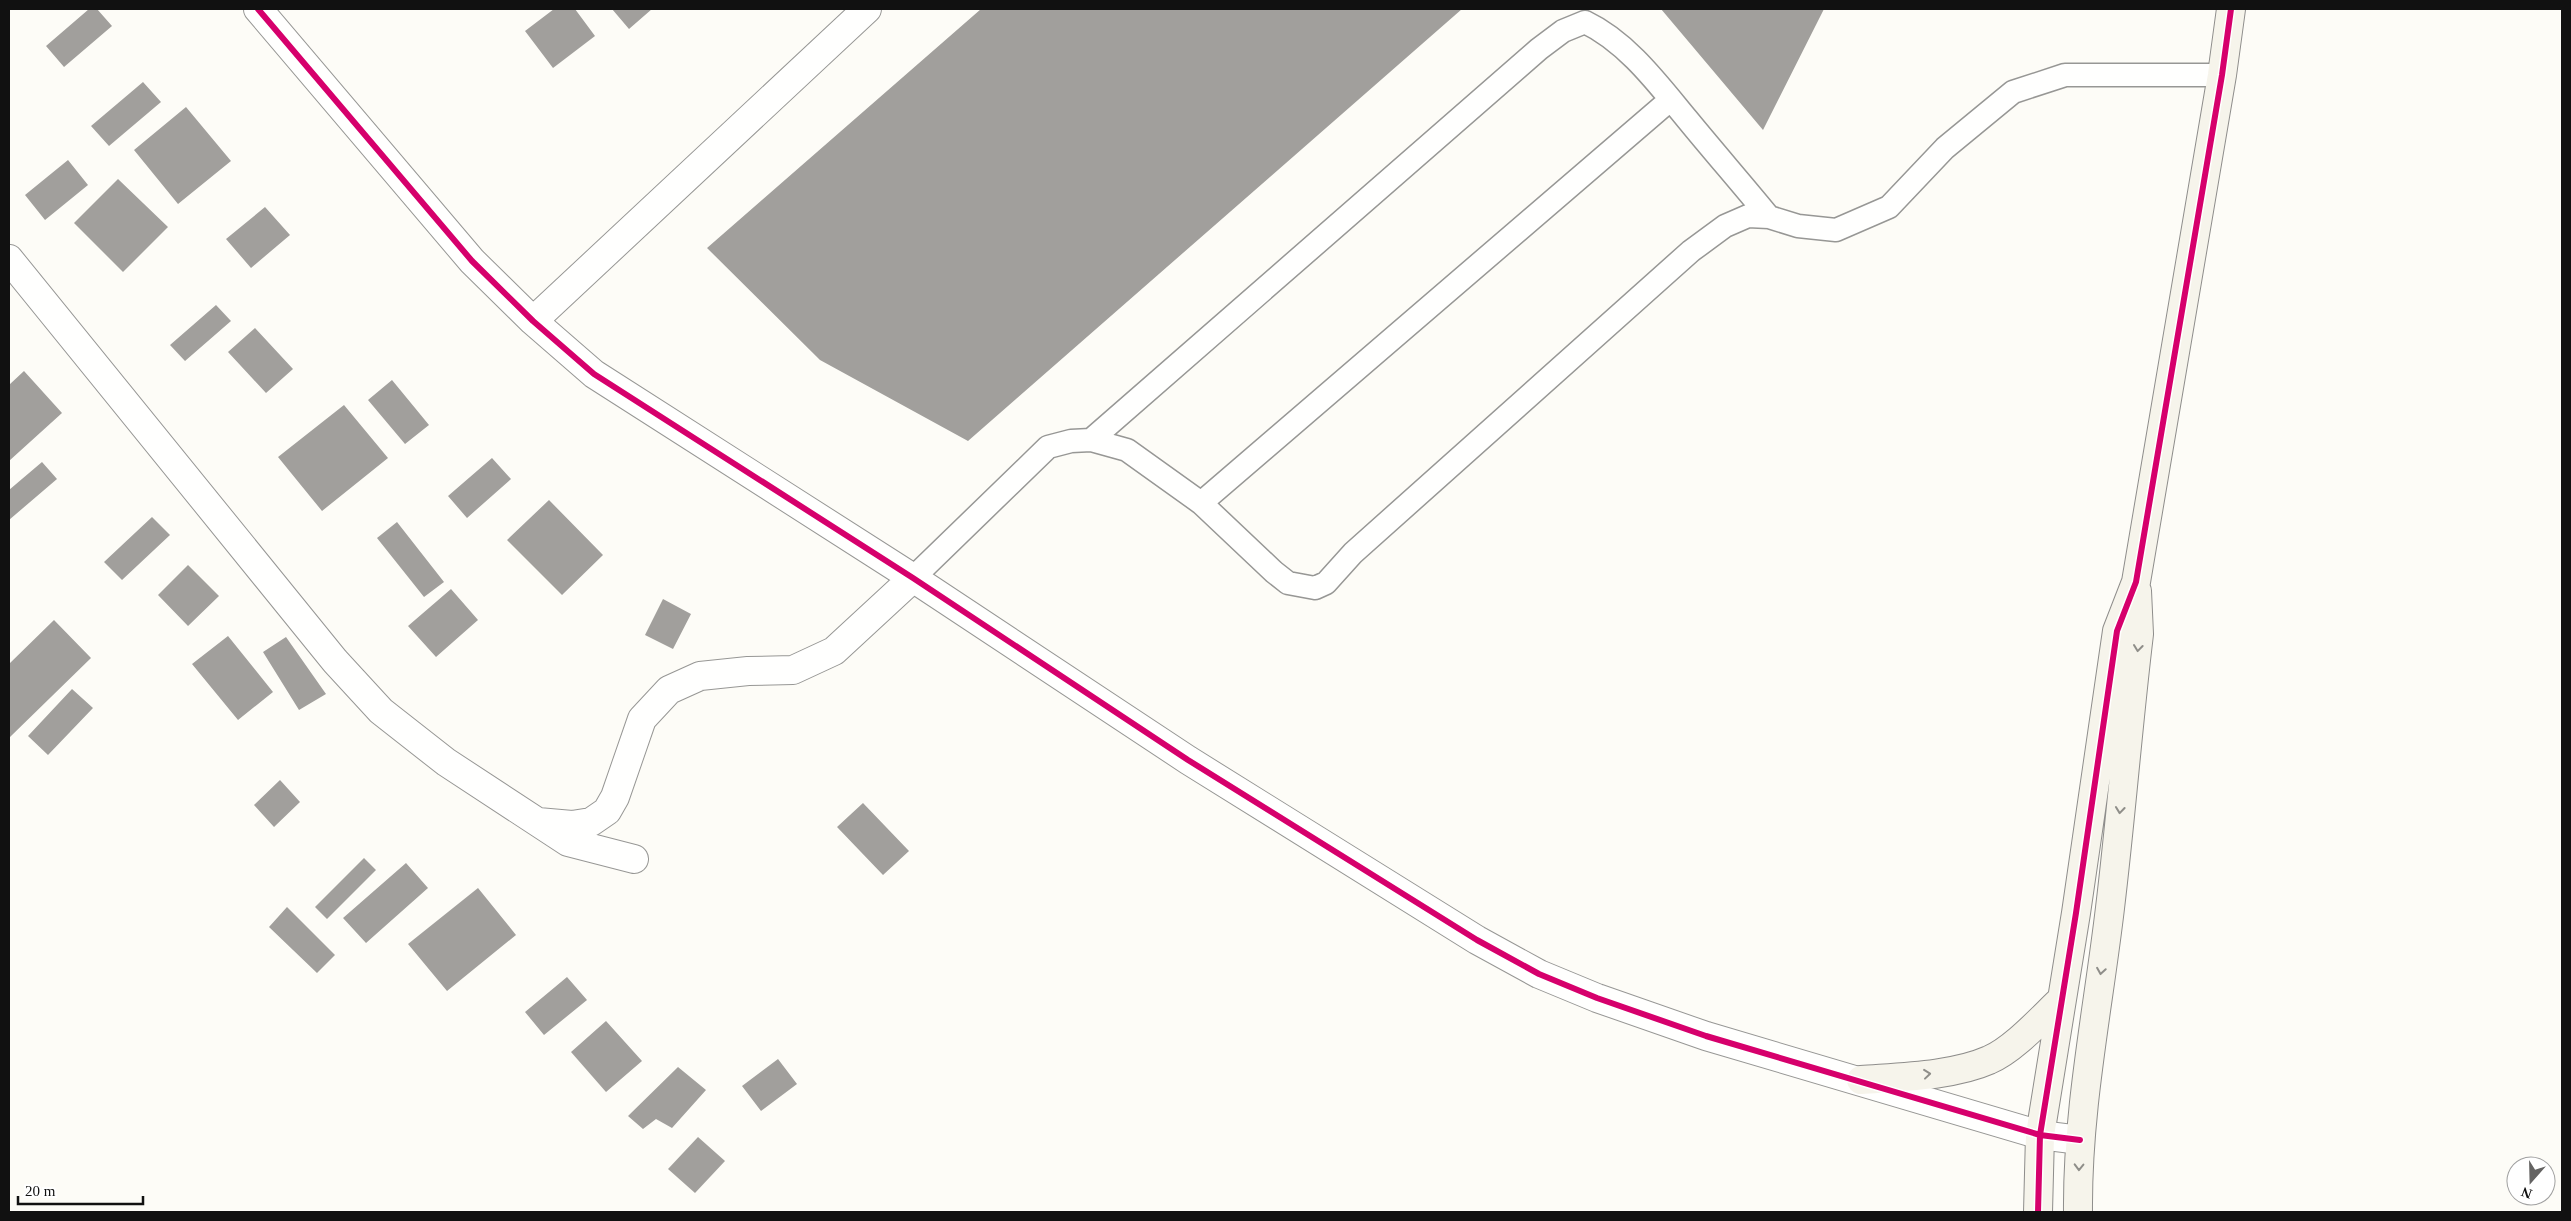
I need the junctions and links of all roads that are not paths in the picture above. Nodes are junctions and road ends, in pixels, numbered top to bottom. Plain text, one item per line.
1 (258, 9) edge
2 (867, 9) edge
3 (2231, 9) edge
4 (2222, 75) junction
5 (1670, 100) junction
6 (1769, 216) junction
7 (9, 259) edge
8 (533, 321) junction
9 (1091, 440) junction
10 (1201, 503) junction
11 (913, 578) junction
12 (2136, 582) junction
13 (538, 822) junction
14 (634, 859) dead end
15 (2060, 1001) junction
16 (1861, 1080) junction
17 (2040, 1135) junction
18 (2080, 1140) junction
19 (2038, 1212) edge
20 (2078, 1212) edge

1 - 8 street
2 - 8 street
3 - 4 street
4 - 6 lane
4 - 12 street
5 - 6 lane
5 - 9 lane
5 - 10 lane
6 - 10 lane
7 - 13 street
8 - 11 street
9 - 10 lane
9 - 11 lane
11 - 13 street
11 - 16 street
12 - 15 street
12 -> 18 street
13 - 14 street
16 -> 15 street
15 - 17 street
16 - 17 street
17 - 18 street
17 - 19 street
18 -> 20 street

